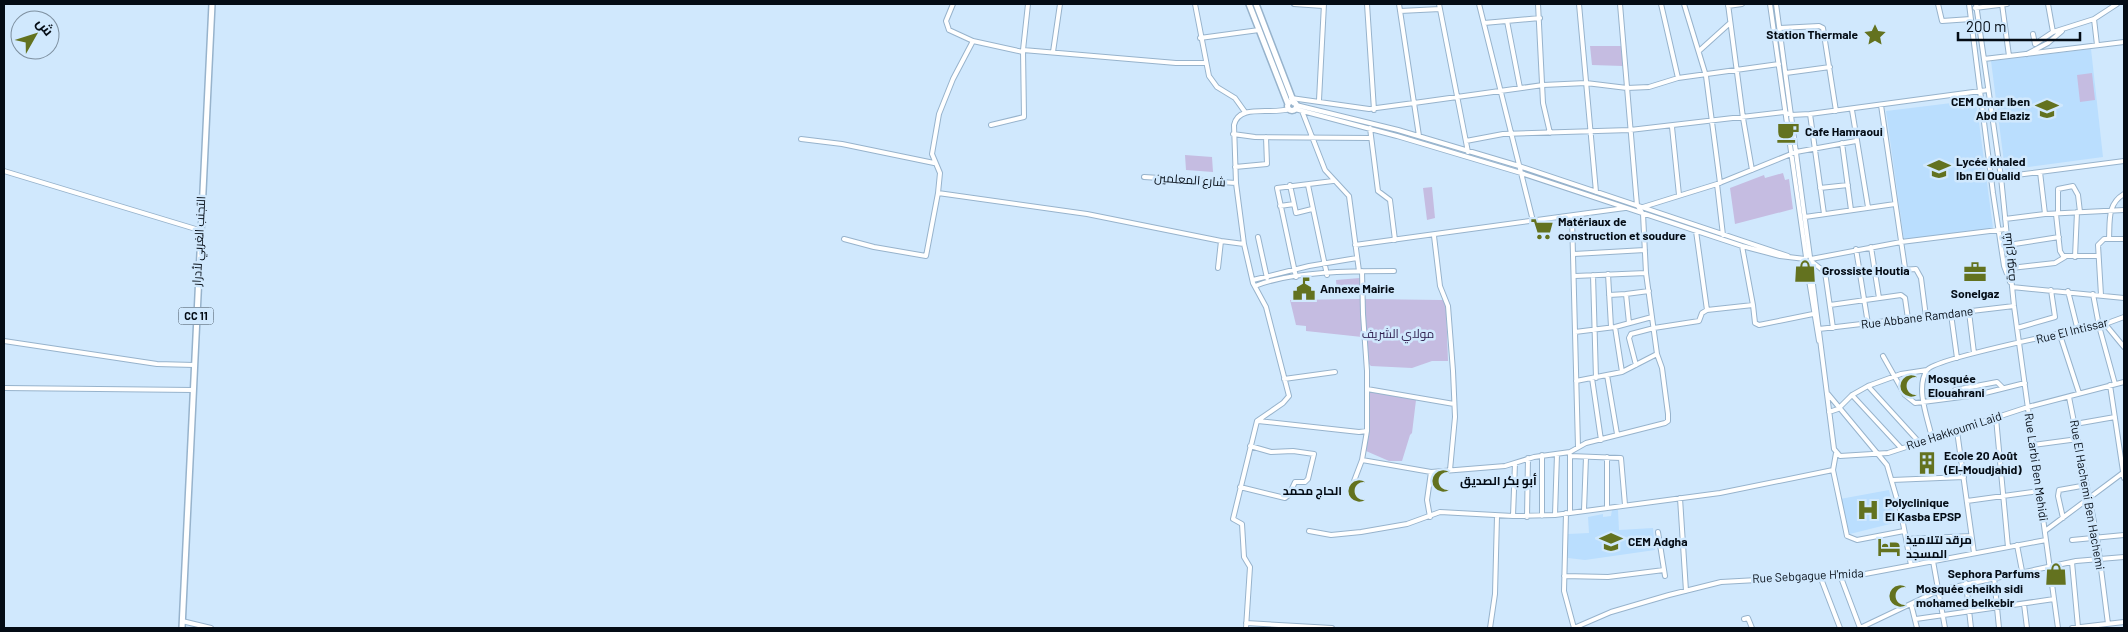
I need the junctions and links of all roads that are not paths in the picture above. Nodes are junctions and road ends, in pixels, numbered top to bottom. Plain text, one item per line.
1 (212, 4) edge
2 (953, 4) edge
3 (1028, 4) edge
4 (1060, 4) edge
5 (1195, 4) edge
6 (1250, 4) edge
7 (1256, 4) edge
8 (1294, 4) edge
9 (1367, 4) edge
10 (1399, 4) edge
11 (1479, 4) edge
12 (1538, 4) edge
13 (1579, 4) edge
14 (1620, 4) edge
15 (1660, 4) edge
16 (1684, 4) edge
17 (1742, 4) edge
18 (1770, 4) edge
19 (1776, 4) edge
20 (1938, 4) edge
21 (2002, 4) edge
22 (2007, 4) edge
23 (2048, 4) edge
24 (2117, 4) edge
25 (1324, 5) edge
26 (1728, 5) edge
27 (1439, 6) edge
28 (1970, 6) edge
29 (1976, 6) edge
30 (1400, 11) junction
31 (1540, 18) junction
32 (1971, 19) junction
33 (2094, 19) junction
34 (1507, 21) junction
35 (1730, 22) junction
36 (1484, 23) junction
37 (1780, 28) junction
38 (1259, 30) junction
39 (2062, 31) junction
40 (2053, 32) junction
41 (2033, 34) dead end
42 (1200, 38) junction
43 (972, 41) junction
44 (2124, 42) edge
45 (2034, 44) junction
46 (2097, 45) junction
47 (2036, 49) junction
48 (1023, 51) junction
49 (1699, 51) junction
50 (1053, 52) junction
51 (2025, 55) junction
52 (2009, 56) junction
53 (1984, 59) junction
54 (1205, 63) junction
55 (1779, 64) junction
56 (1830, 67) junction
57 (1736, 71) junction
58 (1786, 72) junction
59 (1706, 76) junction
60 (1678, 78) junction
61 (1586, 83) junction
62 (1543, 85) junction
63 (1520, 88) junction
64 (1627, 88) junction
65 (1988, 90) junction
66 (1500, 91) junction
67 (1981, 91) junction
68 (1458, 98) junction
69 (1319, 100) junction
70 (1414, 103) junction
71 (1292, 105) junction
72 (1881, 106) junction
73 (1374, 110) junction
74 (1852, 110) junction
75 (1302, 111) junction
76 (1836, 111) junction
77 (1245, 112) junction
78 (1784, 112) junction
79 (1791, 114) junction
80 (1810, 114) junction
81 (1742, 118) junction
82 (1712, 122) junction
83 (991, 125) dead end
84 (1672, 127) junction
85 (1370, 128) junction
86 (1398, 130) junction
87 (1630, 130) junction
88 (1591, 132) junction
89 (1550, 133) junction
90 (1233, 134) junction
91 (1511, 134) junction
92 (1397, 136) junction
93 (1419, 136) junction
94 (1266, 137) junction
95 (1311, 137) junction
96 (1370, 138) junction
97 (801, 139) dead end
98 (1466, 141) junction
99 (1856, 141) junction
100 (1842, 144) junction
101 (1814, 148) junction
102 (1468, 152) junction
103 (1793, 153) junction
104 (2124, 160) edge
105 (934, 163) junction
106 (1520, 166) junction
107 (1234, 167) junction
108 (1752, 170) junction
109 (4, 171) edge
110 (2040, 172) junction
111 (1521, 173) junction
112 (1144, 177) dead end
113 (2001, 177) junction
114 (1332, 181) junction
115 (1236, 183) junction
116 (1718, 183) junction
117 (1308, 185) junction
118 (1848, 185) junction
119 (1290, 186) junction
120 (1820, 188) junction
121 (1596, 191) junction
122 (938, 193) junction
123 (2124, 194) edge
124 (1679, 195) junction
125 (1597, 197) junction
126 (1294, 204) junction
127 (1895, 204) junction
128 (1637, 205) junction
129 (1280, 206) junction
130 (1643, 207) junction
131 (1868, 207) junction
132 (1626, 208) junction
133 (1312, 209) junction
134 (1852, 210) junction
135 (2124, 210) edge
136 (2110, 211) junction
137 (2079, 212) junction
138 (1643, 214) junction
139 (1824, 214) junction
140 (2045, 214) junction
141 (2057, 214) junction
142 (1572, 217) junction
143 (1805, 217) junction
144 (2005, 219) junction
145 (1532, 221) junction
146 (2006, 229) junction
147 (199, 230) junction
148 (1999, 230) junction
149 (1696, 231) junction
150 (1723, 234) junction
151 (1434, 236) junction
152 (1258, 237) dead end
153 (2059, 237) junction
154 (844, 239) dead end
155 (2109, 239) junction
156 (2124, 239) edge
157 (1395, 240) junction
158 (1221, 241) junction
159 (1900, 242) junction
160 (1244, 244) junction
161 (1355, 245) junction
162 (2008, 245) junction
163 (1742, 246) junction
164 (1871, 247) junction
165 (1645, 250) junction
166 (1856, 250) junction
167 (1574, 254) junction
168 (1788, 256) junction
169 (2098, 256) junction
170 (2065, 257) junction
171 (2075, 257) junction
172 (1357, 258) junction
173 (1808, 259) junction
174 (1324, 263) junction
175 (1218, 268) dead end
176 (1905, 268) junction
177 (2011, 268) junction
178 (1294, 269) junction
179 (1360, 271) junction
180 (1394, 271) dead end
181 (1825, 272) junction
182 (1875, 272) junction
183 (1646, 273) junction
184 (1859, 273) junction
185 (1327, 274) junction
186 (1608, 274) junction
187 (1593, 275) junction
188 (1575, 276) junction
189 (1296, 277) junction
190 (1267, 278) junction
191 (1252, 280) junction
192 (1255, 286) junction
193 (2012, 287) junction
194 (2050, 290) junction
195 (1649, 291) junction
196 (2068, 291) junction
197 (1626, 294) junction
198 (2093, 294) junction
199 (1609, 295) junction
200 (1812, 295) junction
201 (2101, 295) junction
202 (1879, 298) junction
203 (2124, 298) edge
204 (1864, 299) junction
205 (1752, 305) junction
206 (1830, 305) junction
207 (2014, 306) junction
208 (1707, 310) junction
209 (1969, 312) junction
210 (1813, 314) junction
211 (1951, 314) junction
212 (1652, 317) junction
213 (1926, 317) junction
214 (2124, 317) edge
215 (1908, 319) junction
216 (1628, 322) junction
217 (1868, 324) junction
218 (2105, 324) junction
219 (2099, 326) junction
220 (1613, 327) junction
221 (1654, 328) junction
222 (1833, 328) junction
223 (2017, 328) junction
224 (1819, 329) junction
225 (1594, 330) junction
226 (2078, 331) junction
227 (1575, 332) junction
228 (2060, 335) junction
229 (4, 341) edge
230 (1820, 344) junction
231 (2019, 344) junction
232 (2124, 347) edge
233 (1974, 353) junction
234 (1657, 354) junction
235 (1883, 356) dead end
236 (1956, 358) junction
237 (194, 365) junction
238 (1636, 365) junction
239 (1927, 370) junction
240 (1335, 372) dead end
241 (1622, 372) junction
242 (1608, 375) junction
243 (1894, 377) junction
244 (1594, 378) junction
245 (1284, 379) junction
246 (1576, 381) junction
247 (2124, 382) edge
248 (1988, 383) junction
249 (2025, 383) junction
250 (2112, 384) junction
251 (1868, 386) junction
252 (4, 388) edge
253 (2002, 388) junction
254 (1367, 389) junction
255 (192, 390) junction
256 (1826, 392) junction
257 (1989, 392) junction
258 (2079, 393) junction
259 (1852, 395) junction
260 (1953, 397) junction
261 (2069, 397) junction
262 (1924, 402) junction
263 (1454, 404) junction
264 (2028, 407) junction
265 (1838, 409) junction
266 (1829, 412) junction
267 (2115, 417) junction
268 (1996, 418) junction
269 (1257, 421) junction
270 (2075, 424) junction
271 (1367, 431) junction
272 (1957, 431) junction
273 (1617, 434) junction
274 (1932, 438) junction
275 (2078, 439) junction
276 (1601, 440) junction
277 (1919, 442) junction
278 (2033, 445) junction
279 (1250, 446) junction
280 (1578, 447) junction
281 (1901, 448) junction
282 (1836, 453) junction
283 (1557, 454) junction
284 (1570, 454) junction
285 (1542, 455) junction
286 (1879, 455) junction
287 (1586, 457) junction
288 (1607, 457) junction
289 (1528, 458) junction
290 (1362, 460) junction
291 (1515, 463) junction
292 (1450, 470) junction
293 (1833, 470) junction
294 (1430, 472) junction
295 (2124, 472) edge
296 (1964, 477) junction
297 (2124, 478) edge
298 (1892, 480) junction
299 (2087, 485) junction
300 (1240, 487) junction
301 (1352, 489) dead end
302 (2039, 491) junction
303 (2003, 496) junction
304 (2090, 497) junction
305 (1680, 498) junction
306 (1967, 501) junction
307 (1625, 505) junction
308 (1607, 507) junction
309 (1584, 510) junction
310 (1568, 513) junction
311 (1555, 515) junction
312 (1497, 516) junction
313 (1513, 516) junction
314 (1542, 516) junction
315 (1430, 517) junction
316 (1527, 517) junction
317 (2063, 518) junction
318 (1309, 531) dead end
319 (1904, 531) junction
320 (2045, 531) junction
321 (1658, 532) dead end
322 (2124, 535) edge
323 (1971, 536) junction
324 (2097, 537) junction
325 (1906, 539) junction
326 (2046, 540) junction
327 (2072, 540) dead end
328 (2017, 545) junction
329 (2008, 547) junction
330 (1974, 553) junction
331 (2124, 557) edge
332 (2100, 560) junction
333 (1933, 561) junction
334 (2072, 562) junction
335 (1911, 565) junction
336 (2050, 566) junction
337 (1664, 570) junction
338 (2022, 571) junction
339 (1840, 575) junction
340 (1564, 576) junction
341 (1665, 576) dead end
342 (1820, 576) junction
343 (1994, 577) junction
344 (1966, 584) junction
345 (1940, 590) junction
346 (1686, 591) junction
347 (2054, 599) junction
348 (1911, 604) junction
349 (2024, 604) junction
350 (1997, 607) junction
351 (1969, 611) junction
352 (1944, 615) junction
353 (1744, 619) dead end
354 (1916, 619) junction
355 (182, 622) junction
356 (2124, 622) edge
357 (2108, 624) junction
358 (1246, 626) edge
359 (2078, 627) edge
360 (182, 628) edge
361 (211, 628) edge
362 (1332, 628) edge
363 (1490, 628) edge
364 (1574, 628) edge
365 (1752, 628) edge
366 (1840, 628) edge
367 (1860, 628) edge
368 (1918, 628) edge
369 (1945, 628) edge
370 (1971, 628) edge
371 (1999, 628) edge
372 (2027, 628) edge
373 (2058, 628) edge
374 (2072, 628) edge

1 - 147 main road, التجنب الغربي لأدرار / CC 11
2 - 43 street
3 - 48 street
4 - 50 street
5 - 42 street
6 - 38 main road
7 - 71 main road
8 - 25 street
9 - 73 street
10 - 30 street
11 - 36 street
12 - 31 street
13 - 61 street
14 - 64 street
15 - 60 street
16 - 49 street
17 - 26 street
18 - 55 street
19 - 37 street
20 - 32 street
21 - 22 street
21 - 29 street
21 - 52 street
23 - 40 street
24 - 33 street
25 - 69 street
26 - 35 street
27 - 30 street
27 - 68 street
28 - 29 street
28 - 32 street, شارع بودة
29 - 53 street, شارع بودة
30 - 70 street
31 - 34 street
31 - 62 street
32 - 67 street, شارع بودة
33 - 39 street
33 - 46 street
34 - 36 street
34 - 63 street
35 - 49 street
35 - 57 street
36 - 66 street
37 - 56 street
37 - 58 street
38 - 42 street
38 - 71 main road
39 - 40 street
39 - 47 street
40 - 45 street
41 - 45 street
42 - 54 street
43 - 48 street
43 - 105 street
44 - 46 street
45 - 47 street
46 - 51 street
47 - 51 street
48 - 50 street
48 - 83 street
49 - 59 street
50 - 54 street
51 - 52 street
52 - 53 street
53 - 65 street, شارع بودة
54 - 77 street
55 - 57 street
55 - 78 street
56 - 58 street
56 - 76 street
57 - 59 street
57 - 81 street
58 - 79 street
59 - 60 street
59 - 82 street
60 - 64 street
61 - 62 street
61 - 64 street
61 - 88 street
62 - 63 street
62 - 89 street
63 - 66 street
64 - 87 street
65 - 67 street
65 - 113 street, شارع بودة
66 - 68 street
66 - 91 street
67 - 72 street
67 - 148 street, شارع بودة
68 - 70 street
68 - 98 street
69 - 71 street
69 - 73 street
70 - 73 street
70 - 93 street
71 - 75 street
71 - 77 street
71 - 86 street
72 - 74 street
72 - 127 street
74 - 76 street
74 - 99 street
75 - 85 street
75 - 95 street
76 - 80 street
77 - 90 street
78 - 79 street
78 - 81 street
78 - 103 street
79 - 80 street
79 - 103 street
80 - 101 street
81 - 82 street
81 - 108 street
82 - 84 street
82 - 116 street
84 - 87 street
84 - 124 street
85 - 92 street
85 - 96 street
86 - 92 street
86 - 93 street
87 - 88 street
87 - 128 street
88 - 89 street
88 - 121 street
89 - 91 street
90 - 94 street
90 - 107 street
91 - 98 street
91 - 106 street
92 - 111 street
93 - 102 street
94 - 95 street
94 - 107 street
95 - 96 street
95 - 114 street
96 - 157 street
97 - 105 street
98 - 102 street
99 - 100 street
99 - 131 street
100 - 101 street
100 - 118 street
101 - 103 street
101 - 120 street
102 - 106 street
103 - 108 street
103 - 143 street
103 - 173 street
104 - 110 street
105 - 122 street
106 - 111 street
106 - 121 street
107 - 115 street
108 - 116 street
109 - 147 street
110 - 113 street
110 - 140 street
111 - 125 street
111 - 145 street
112 - 115 street, شارع المعلمين
113 - 144 street, شارع بودة
114 - 117 street
114 - 161 street
115 - 160 street
116 - 124 street
116 - 150 street
117 - 119 street
117 - 133 street
118 - 120 street
118 - 134 street
119 - 126 street
119 - 129 street
120 - 139 street
121 - 125 street
121 - 128 street
122 - 154 street
122 - 158 street
123 - 136 street
124 - 130 street
125 - 132 street
126 - 129 street
126 - 133 street
127 - 131 street
127 - 159 street
128 - 130 street
128 - 138 street
129 - 178 street
130 - 150 street
131 - 134 street
132 - 138 street
132 - 142 street
133 - 174 street
134 - 139 street
135 - 136 street
136 - 137 street
136 - 155 street
137 - 141 street
137 - 141 street
137 - 171 street
138 - 149 street
138 - 165 street
139 - 143 street
140 - 141 street
140 - 144 street
141 - 153 street
142 - 145 street
142 - 167 street
143 - 173 street
144 - 146 street, شارع بودة
145 - 151 street
146 - 148 street
146 - 162 street, شارع بودة
147 - 237 main road, التجنب الغربي لأدرار / CC 11
148 - 159 street
148 - 193 street, شارع بودة
149 - 163 street
149 - 208 street
150 - 168 street
151 - 157 street
151 - 263 street
152 - 190 street
153 - 162 street
153 - 170 street
155 - 156 street
155 - 169 street
157 - 161 street
158 - 160 street
158 - 175 street
159 - 164 street
159 - 176 street
160 - 191 street
161 - 172 street
162 - 177 street, شارع بودة
163 - 168 street
163 - 205 street
164 - 166 street
164 - 182 street
165 - 167 street
165 - 183 street
166 - 173 street
166 - 184 street
167 - 188 street
168 - 173 street
169 - 171 street
169 - 201 street
170 - 171 street
170 - 177 street
172 - 174 street
172 - 179 street
173 - 181 street
173 - 200 street
174 - 178 street
174 - 185 street
176 - 182 street
176 - 213 street
177 - 193 street, شارع بودة
178 - 189 street
178 - 190 street
179 - 180 street
179 - 185 street
179 - 254 street
181 - 184 street
181 - 206 street
182 - 184 street
182 - 202 street
183 - 186 street
183 - 195 street
184 - 204 street
185 - 189 street
186 - 187 street
186 - 199 street
187 - 188 street
187 - 225 street
188 - 227 street
189 - 192 street
190 - 191 street
191 - 192 street
192 - 245 street
193 - 194 street
193 - 207 street, Rue Larbi Ben Mehidi
194 - 196 street
194 - 223 street
195 - 197 street
195 - 212 street
196 - 198 street
196 - 226 street
197 - 199 street
197 - 216 street
198 - 201 street
198 - 219 street
199 - 220 street
200 - 210 street
200 - 224 street
201 - 203 street
202 - 204 street
202 - 215 street
204 - 206 street
204 - 217 street
205 - 208 street
205 - 210 street
206 - 222 street
207 - 209 street, Rue Abbane Ramdane
207 - 223 street, Rue Larbi Ben Mehidi
208 - 221 street
209 - 211 street, Rue Abbane Ramdane
209 - 233 street
210 - 230 street
211 - 213 street, Rue Abbane Ramdane
211 - 236 street
212 - 216 street
212 - 221 street
213 - 215 street, Rue Abbane Ramdane
214 - 218 street, Rue El Intissar
215 - 217 street, Rue Abbane Ramdane
216 - 220 street
217 - 222 street, Rue Abbane Ramdane
218 - 219 street, Rue El Intissar
218 - 232 street
219 - 226 street, Rue El Intissar
219 - 250 street
220 - 225 street
220 - 241 street
221 - 234 street
221 - 238 street
222 - 224 street, Rue Abbane Ramdane
223 - 231 street, Rue Larbi Ben Mehidi
224 - 230 street
225 - 227 street
225 - 244 street
226 - 228 street, Rue El Intissar
227 - 246 street
228 - 231 street, Rue El Intissar
228 - 258 street
229 - 237 street
230 - 256 street
231 - 233 street, Rue El Intissar
231 - 249 street, Rue Larbi Ben Mehidi
233 - 236 street, Rue El Intissar
234 - 238 street
234 - 273 street
235 - 243 street
236 - 239 street, Rue El Intissar
237 - 255 main road, التجنب الغربي لأدرار / CC 11
238 - 241 street
239 - 243 street, Rue El Intissar
239 - 262 street
240 - 245 street
241 - 242 street
242 - 244 street
242 - 273 street
243 - 251 street, Rue El Intissar
243 - 262 street
244 - 246 street
244 - 276 street
245 - 269 street
246 - 280 street
247 - 250 street, Rue Hakkoumi Laid
248 - 253 street
248 - 257 street
248 - 260 street
249 - 253 street
249 - 264 street, Rue Larbi Ben Mehidi
250 - 258 street, Rue Hakkoumi Laid
250 - 267 street
251 - 259 street, Rue El Intissar
251 - 277 street
252 - 255 street
253 - 257 street
254 - 263 street
254 - 271 street
255 - 355 main road, التجنب الغربي لأدرار / CC 11
256 - 265 street
256 - 266 street
257 - 260 street
258 - 261 street, Rue Hakkoumi Laid
259 - 265 street, Rue El Intissar
259 - 281 street
260 - 262 street
261 - 264 street, Rue Hakkoumi Laid
261 - 270 street, Rue El Hachemi Ben Hachemi
262 - 274 street
263 - 292 street
264 - 268 street, Rue Hakkoumi Laid
264 - 278 street, Rue Larbi Ben Mehidi
265 - 266 street
265 - 286 street
266 - 282 street
267 - 270 street
267 - 295 street
268 - 272 street, Rue Hakkoumi Laid
268 - 303 street
269 - 271 street
269 - 279 street
270 - 275 street, Rue El Hachemi Ben Hachemi
271 - 290 street
272 - 274 street, Rue Hakkoumi Laid
272 - 296 street
273 - 276 street
274 - 277 street, Rue Hakkoumi Laid
275 - 278 street
275 - 299 street, Rue El Hachemi Ben Hachemi
276 - 280 street
277 - 281 street, Rue Hakkoumi Laid
278 - 302 street, Rue Larbi Ben Mehidi
279 - 300 street
279 - 300 street
280 - 284 street
281 - 286 street, Rue Hakkoumi Laid
282 - 286 street, Rue Hakkoumi Laid
282 - 293 street
283 - 284 street
283 - 285 street
283 - 311 street
284 - 287 street
284 - 310 street
285 - 289 street
285 - 314 street
286 - 298 street
287 - 288 street
287 - 309 street
288 - 307 street
288 - 308 street
289 - 291 street
289 - 316 street
290 - 294 street
290 - 301 street
291 - 292 street
291 - 313 street
292 - 294 street
293 - 305 street
293 - 319 street
294 - 315 street
295 - 297 street
295 - 304 street
296 - 298 street
296 - 306 street
298 - 319 street
299 - 304 street, Rue El Hachemi Ben Hachemi
299 - 317 street
300 - 358 street
302 - 303 street
302 - 320 street, Rue Larbi Ben Mehidi
303 - 306 street
303 - 329 street
304 - 317 street
304 - 324 street, Rue El Hachemi Ben Hachemi
305 - 307 street
305 - 346 street
306 - 323 street
307 - 308 street
308 - 309 street
309 - 310 street
310 - 311 street
310 - 340 street
311 - 314 street
312 - 313 street
312 - 315 street
312 - 363 street
313 - 316 street
314 - 316 street
315 - 318 street
317 - 320 street
319 - 325 street
320 - 326 street, Rue Larbi Ben Mehidi
321 - 337 street
322 - 324 street
323 - 325 street
323 - 330 street
324 - 327 street
324 - 332 street, Rue El Hachemi Ben Hachemi
325 - 335 street
326 - 328 street, Rue Sebgague H'mida
326 - 336 street, Rue Larbi Ben Mehidi
328 - 329 street, Rue Sebgague H'mida
328 - 338 street
329 - 330 street, Rue Sebgague H'mida
330 - 333 street, Rue Sebgague H'mida
331 - 332 street
332 - 334 street
332 - 357 street, Rue El Hachemi Ben Hachemi
333 - 335 street, Rue Sebgague H'mida
333 - 345 street
334 - 336 street
334 - 359 street
335 - 339 street, Rue Sebgague H'mida
336 - 338 street
336 - 347 street, Rue Larbi Ben Mehidi
337 - 340 street
337 - 341 street
338 - 343 street
339 - 342 street, Rue Sebgague H'mida
339 - 367 street
340 - 364 street
342 - 346 street, Rue Sebgague H'mida
342 - 366 street
343 - 344 street
343 - 350 street
344 - 345 street
344 - 351 street
345 - 348 street
345 - 352 street
346 - 364 street, Rue Sebgague H'mida
347 - 349 street
347 - 373 street, Rue Larbi Ben Mehidi
348 - 354 street
348 - 367 street
349 - 350 street
349 - 372 street
350 - 351 street
350 - 371 street
351 - 352 street
351 - 370 street
352 - 354 street
352 - 369 street
353 - 365 street
354 - 368 street
355 - 360 main road, التجنب الغربي لأدرار / CC 11
355 - 361 street
356 - 357 street
357 - 359 street
358 - 362 street
359 - 374 street

